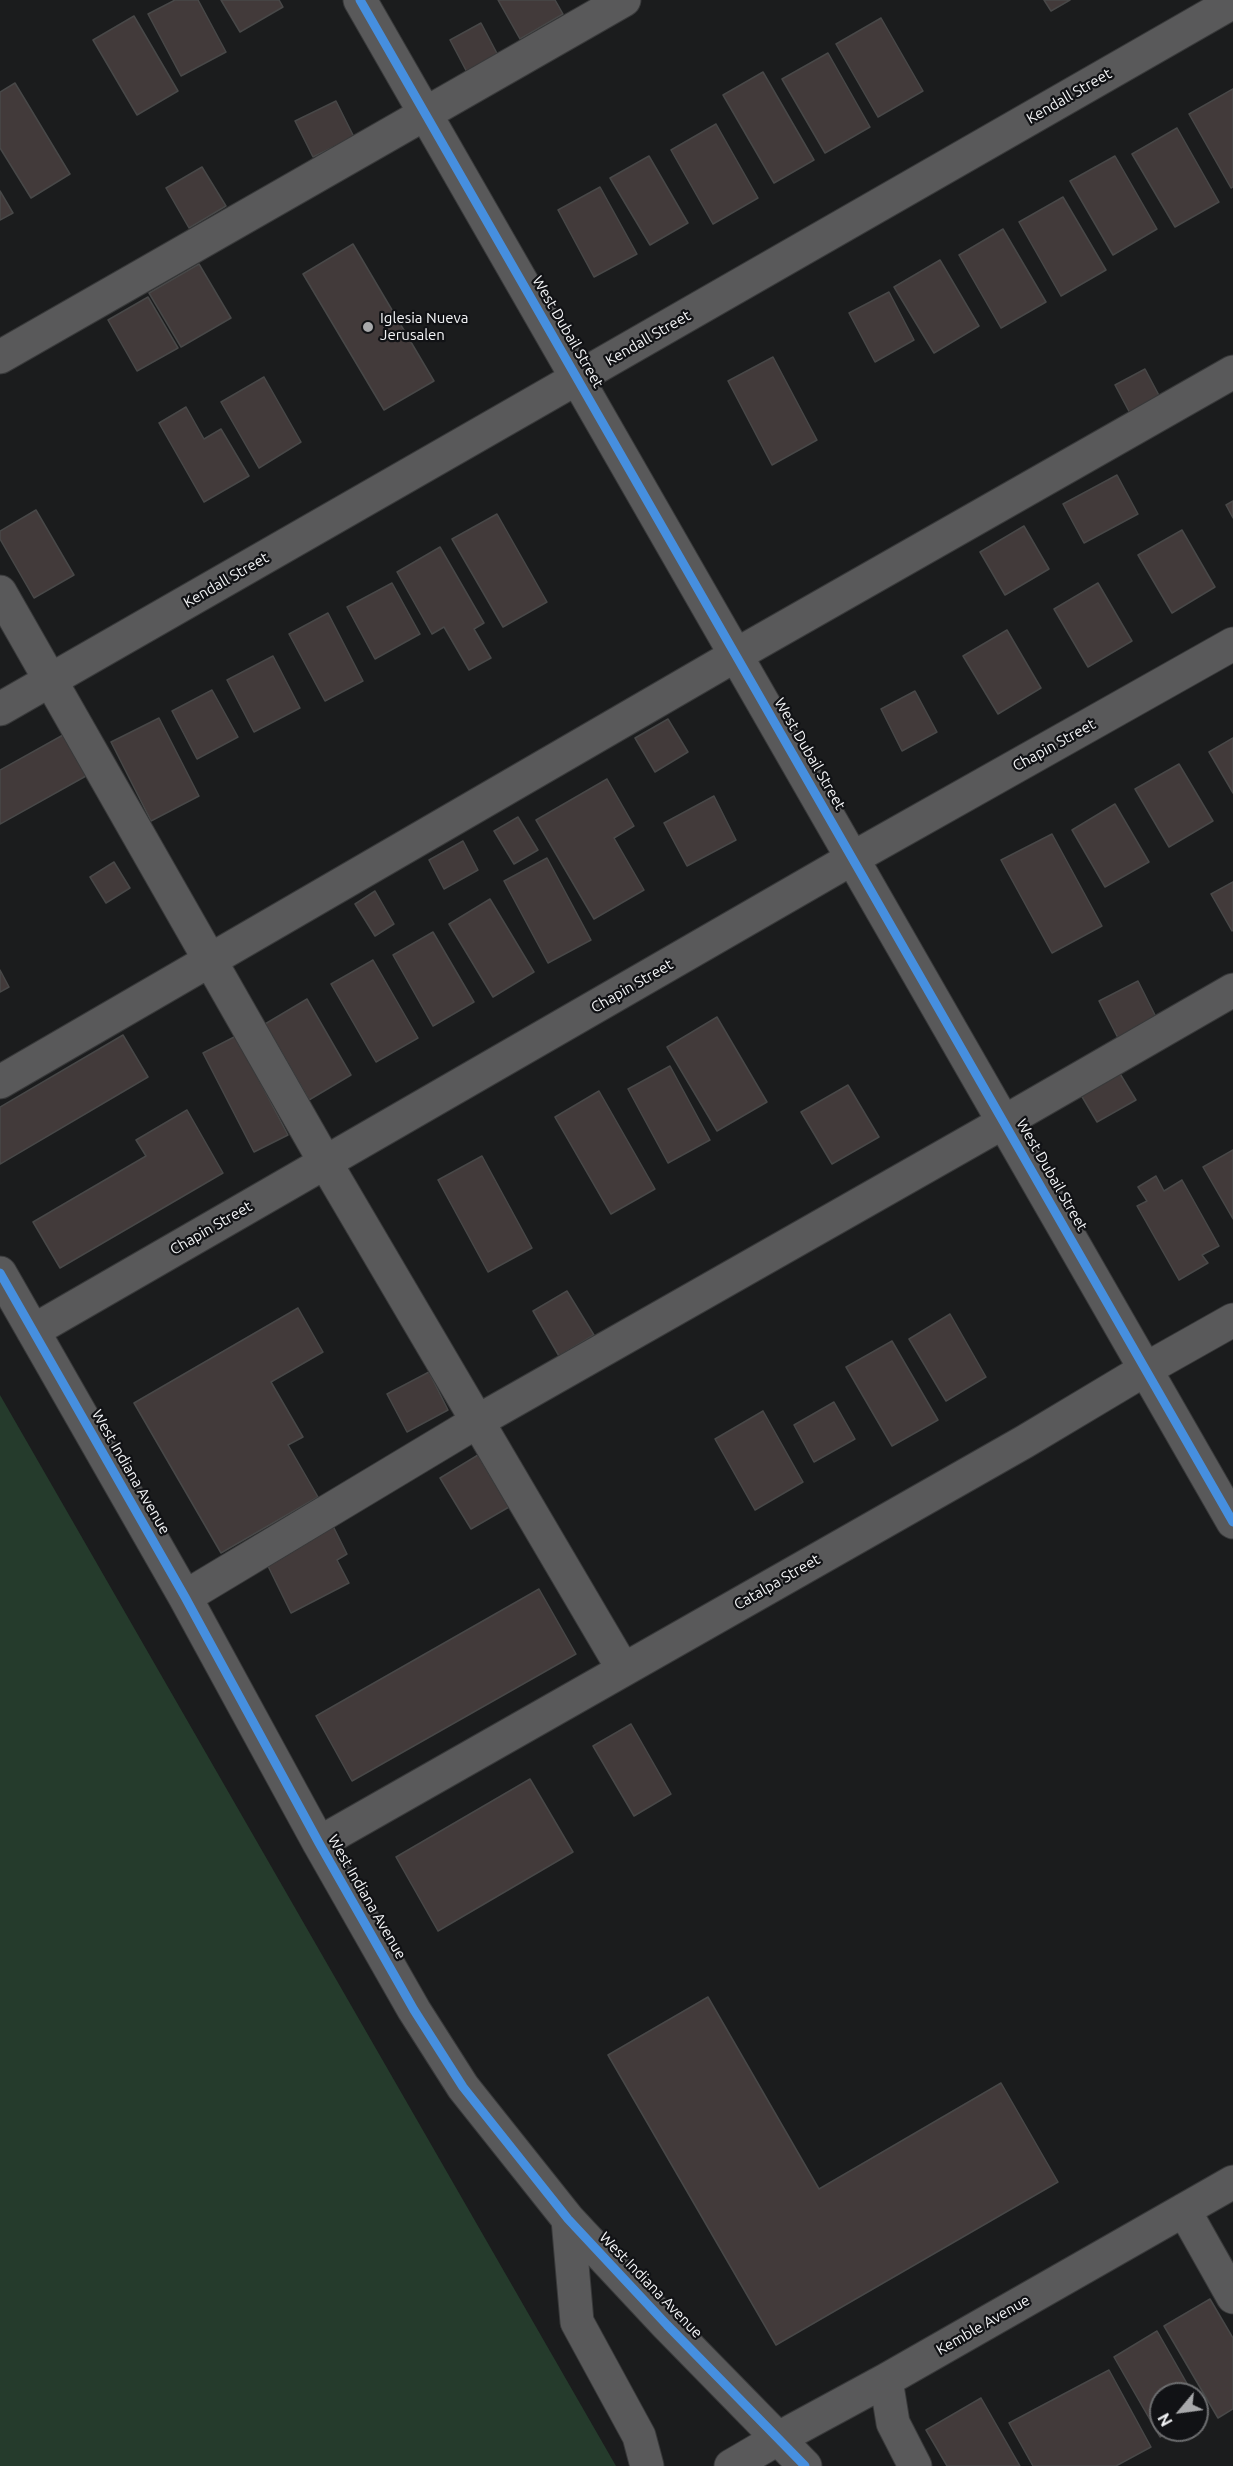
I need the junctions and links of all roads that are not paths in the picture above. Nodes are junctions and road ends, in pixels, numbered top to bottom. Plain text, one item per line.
1 (360, 0) edge
2 (624, 0) edge
3 (1233, 2) edge
4 (426, 114) junction
5 (0, 357) edge
6 (1233, 372) edge
7 (578, 378) junction
8 (0, 592) edge
9 (1233, 644) edge
10 (736, 655) junction
11 (51, 680) junction
12 (0, 709) edge
13 (853, 858) junction
14 (208, 961) junction
15 (1233, 990) edge
16 (0, 1082) edge
17 (1005, 1122) junction
18 (325, 1162) junction
19 (0, 1273) edge
20 (1233, 1320) edge
21 (33, 1331) junction
22 (1146, 1369) junction
23 (478, 1421) junction
24 (1233, 1522) edge
25 (185, 1597) junction
26 (623, 1670) junction
27 (319, 1842) junction
28 (1233, 2182) edge
29 (1184, 2210) junction
30 (568, 2219) junction
31 (1233, 2297) edge
32 (886, 2380) junction
33 (779, 2438) junction
34 (647, 2466) edge
35 (731, 2466) edge
36 (805, 2466) edge
37 (915, 2466) edge

1 - 4 street, West Dubail Street
2 - 4 street
3 - 7 street, Kendall Street
4 - 5 street
4 - 7 street, West Dubail Street
6 - 10 street
7 - 10 street, West Dubail Street
7 - 11 street, Kendall Street
8 - 11 street
9 - 13 street, Chapin Street
10 - 13 street, West Dubail Street
10 - 14 street
11 - 12 street, Kendall Street
11 - 14 street
13 - 17 street, West Dubail Street
13 - 18 street, Chapin Street
14 - 16 street
14 - 18 street
15 - 17 street
17 - 22 street, West Dubail Street
17 - 23 street
18 - 21 street, Chapin Street
18 - 23 street
19 - 21 street, West Indiana Avenue
20 - 22 street, Catalpa Street
21 - 25 street, West Indiana Avenue
22 - 24 street, West Dubail Street
22 - 26 street, Catalpa Street
23 - 25 street
23 - 26 street
25 - 27 street, West Indiana Avenue
26 - 27 street, Catalpa Street
27 - 30 street, West Indiana Avenue
28 - 29 street, Kemble Avenue
29 - 31 street
29 - 32 street, Kemble Avenue
30 - 33 street, West Indiana Avenue
30 - 34 street
32 - 33 street, Kemble Avenue
32 - 37 street
33 - 35 street, Kemble Avenue
33 - 36 street, West Indiana Avenue

